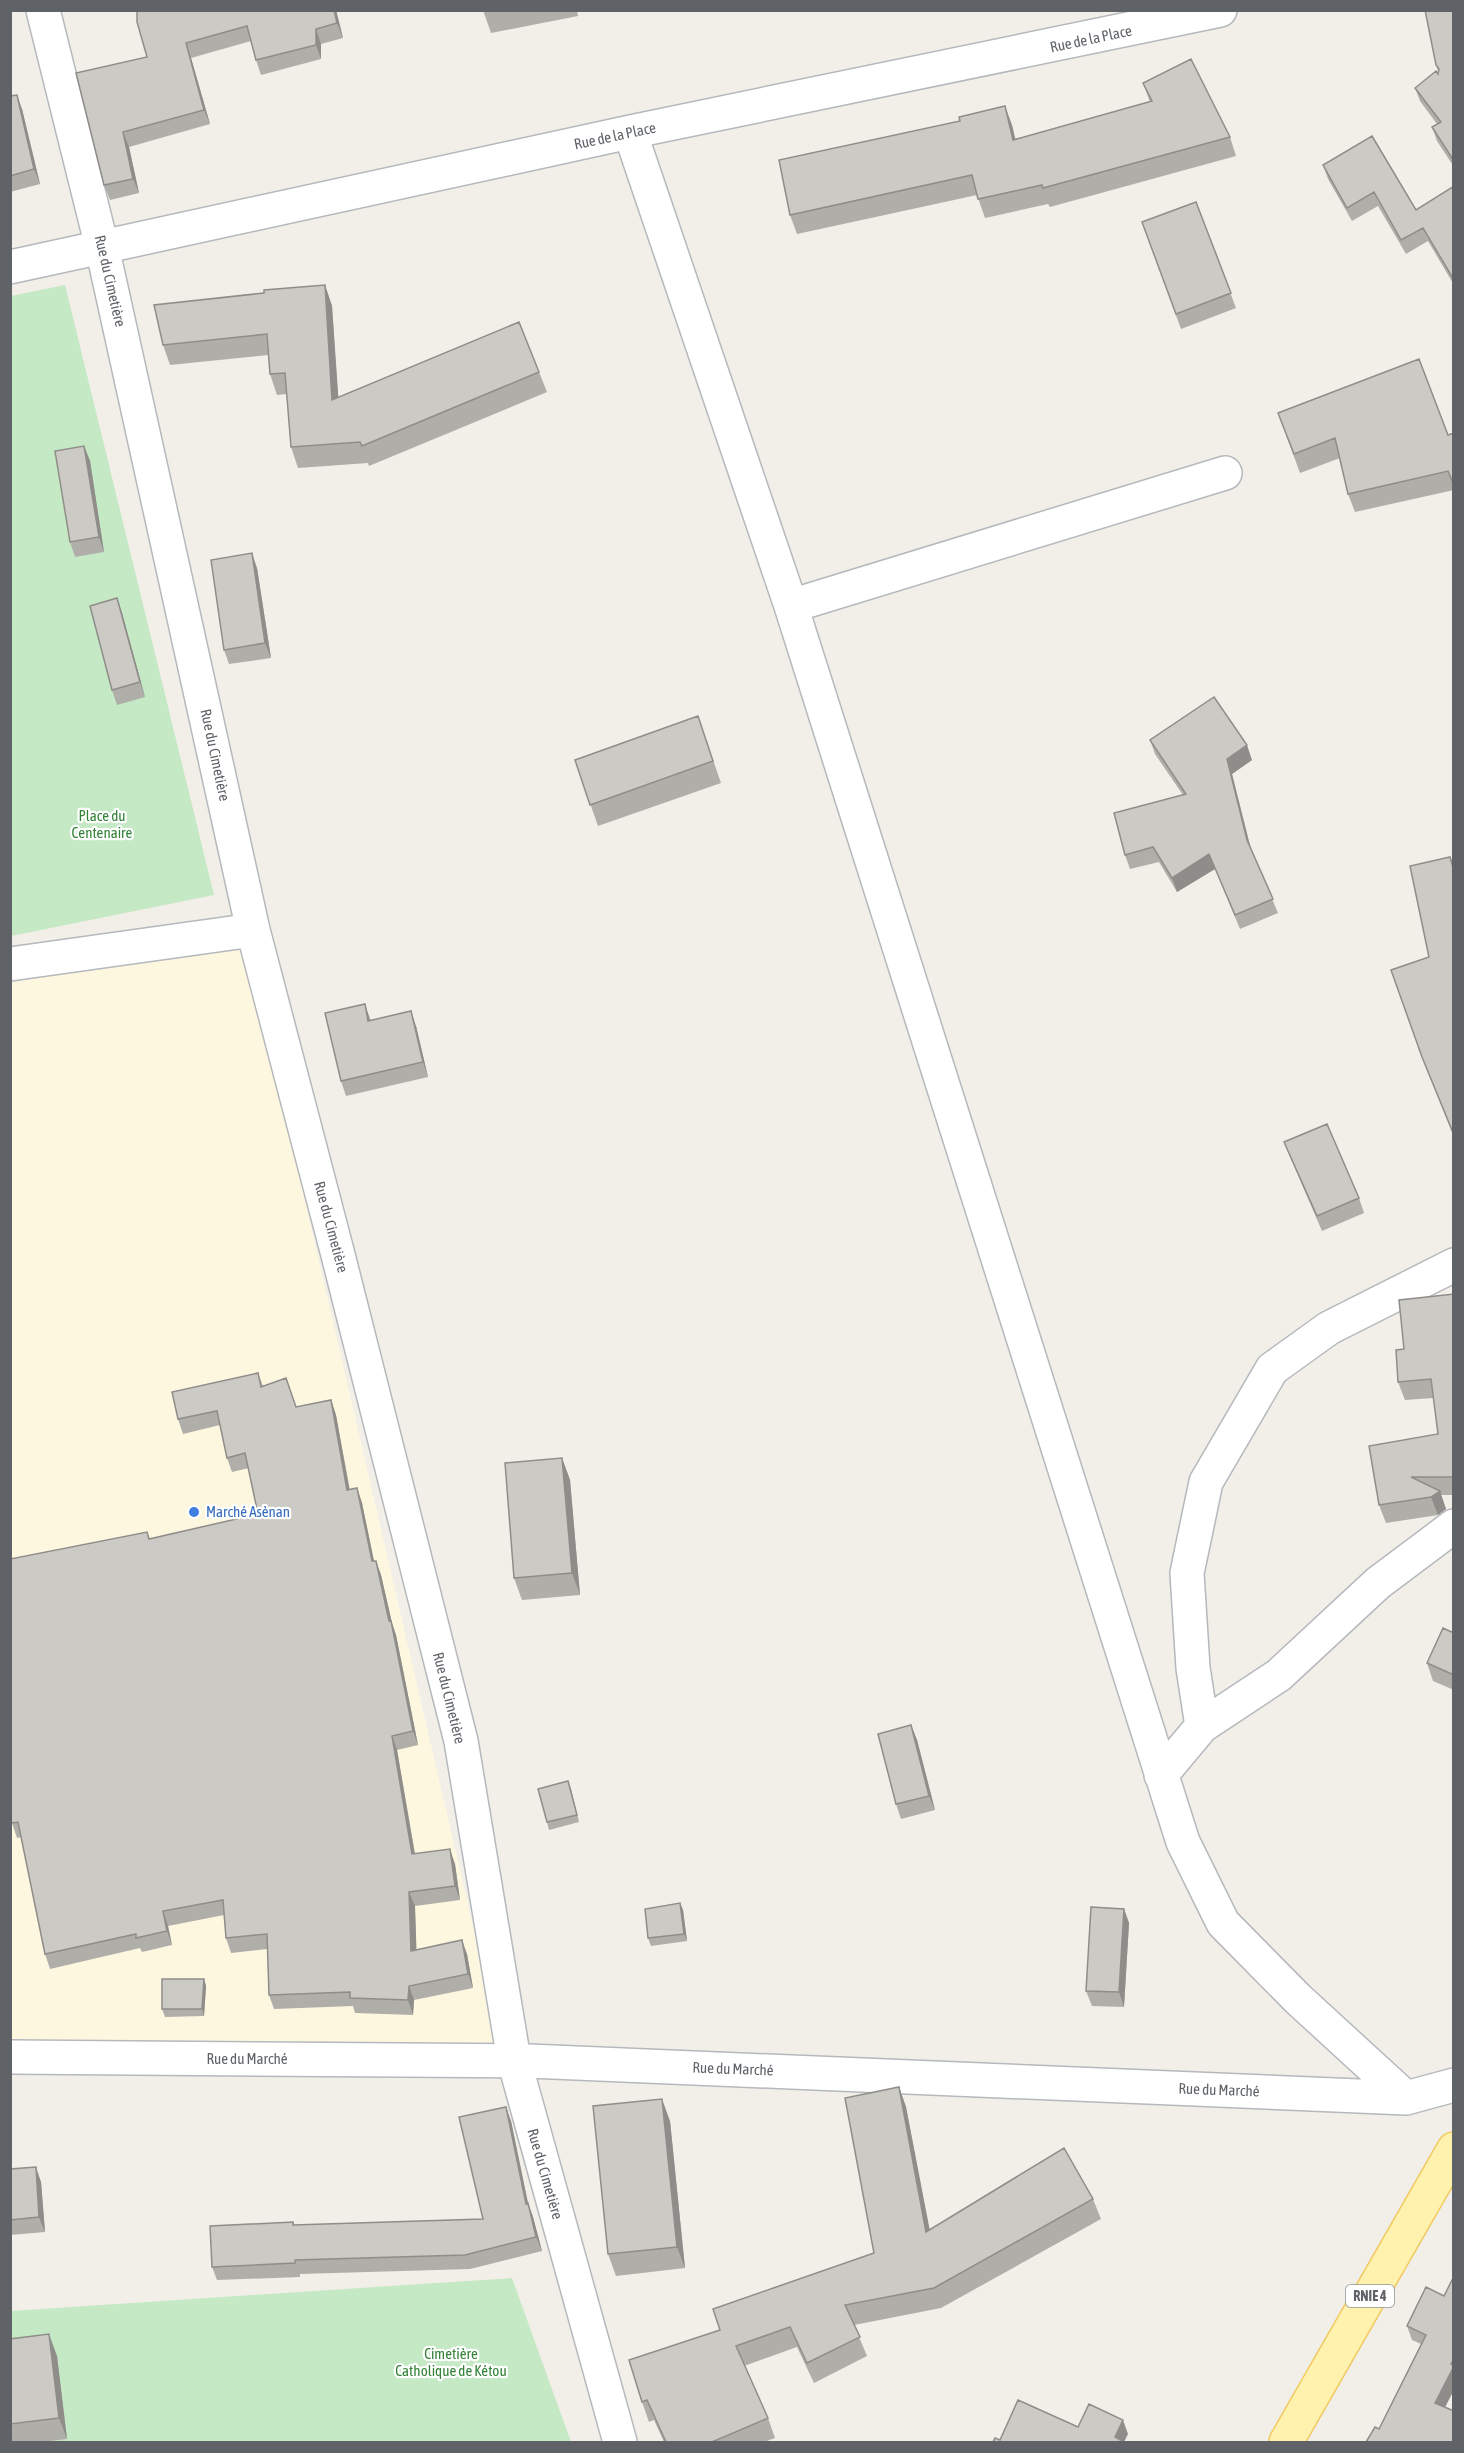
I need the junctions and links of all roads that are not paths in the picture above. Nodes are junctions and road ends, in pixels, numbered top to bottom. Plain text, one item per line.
1 (44, 10) edge
2 (1220, 10) edge
3 (630, 132) junction
4 (102, 247) junction
5 (10, 267) edge
6 (1226, 473) dead end
7 (791, 606) junction
8 (253, 930) junction
9 (10, 964) edge
10 (1454, 1265) edge
11 (1454, 1526) edge
12 (1202, 1726) junction
13 (1161, 1775) junction
14 (10, 2057) edge
15 (514, 2060) junction
16 (1454, 2085) edge
17 (1406, 2098) junction
18 (1454, 2149) edge
19 (620, 2442) edge
20 (1286, 2442) edge

1 - 4 street, Rue du Cimetière
2 - 3 street, Rue de la Place
3 - 4 street, Rue de la Place
3 - 7 street
4 - 5 street, Rue de la Place
4 - 8 street, Rue du Cimetière
6 - 7 street
7 - 13 street
8 - 9 street
8 - 15 street, Rue du Cimetière
10 - 12 street
11 - 12 street
12 - 13 street
13 - 17 street
14 - 15 street, Rue du Marché
15 - 17 street, Rue du Marché
15 - 19 street, Rue du Cimetière
16 - 17 street, Rue du Marché
18 - 20 main road, RNIE 4

